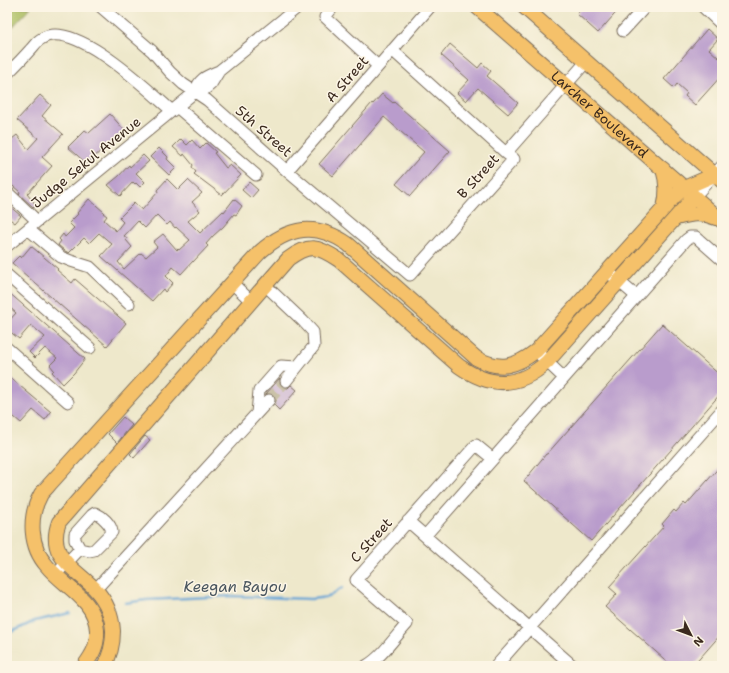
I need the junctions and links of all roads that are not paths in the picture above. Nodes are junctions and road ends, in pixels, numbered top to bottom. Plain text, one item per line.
1 (101, 7) edge
2 (298, 7) edge
3 (333, 7) edge
4 (430, 7) edge
5 (477, 7) edge
6 (524, 7) edge
7 (646, 7) edge
8 (703, 7) edge
9 (722, 25) edge
10 (624, 31) dead end
11 (392, 50) junction
12 (586, 62) junction
13 (378, 66) junction
14 (7, 74) edge
15 (566, 84) junction
16 (195, 92) junction
17 (178, 106) junction
18 (506, 153) junction
19 (662, 169) junction
20 (287, 171) junction
21 (719, 174) edge
22 (256, 175) dead end
23 (7, 192) edge
24 (689, 193) junction
25 (664, 208) junction
26 (676, 218) junction
27 (721, 220) edge
28 (37, 221) junction
29 (28, 229) junction
30 (7, 246) edge
31 (722, 260) edge
32 (607, 271) junction
33 (7, 274) edge
34 (410, 275) joint
35 (619, 281) junction
36 (232, 283) junction
37 (265, 285) junction
38 (636, 296) junction
39 (251, 301) junction
40 (129, 304) dead end
41 (7, 348) edge
42 (90, 348) dead end
43 (536, 351) junction
44 (547, 362) junction
45 (298, 367) junction
46 (564, 378) junction
47 (286, 381) tunnel mouth
48 (269, 400) tunnel mouth
49 (68, 402) dead end
50 (722, 410) edge
51 (257, 413) junction
52 (493, 459) junction
53 (408, 521) junction
54 (425, 536) junction
55 (80, 549) dead end
56 (67, 563) junction
57 (55, 575) junction
58 (96, 589) junction
59 (530, 627) junction
60 (84, 666) edge
61 (104, 666) edge
62 (366, 666) edge
63 (496, 666) edge
64 (573, 666) edge

1 - 16 street, 5th Street
2 - 16 street, Judge Sekul Avenue
3 - 13 street
4 - 11 street, A Street
5 - 15 main road, Larcher Boulevard
6 - 12 main road
7 - 10 street
8 - 9 street
11 - 13 street, A Street
11 - 18 street
12 - 15 street, B Street
12 - 21 main road
13 - 20 street, A Street
14 - 17 street
15 - 18 street, B Street
15 - 19 main road, Larcher Boulevard
16 - 17 street, Judge Sekul Avenue
16 - 20 street, 5th Street
17 - 22 street
17 - 28 street, Judge Sekul Avenue
18 - 34 street, B Street
19 - 24 main road, Larcher Boulevard
19 - 25 main road
20 - 34 street, 5th Street
21 - 24 main road
23 - 28 street
24 - 25 main road
24 - 26 main road
24 - 27 main road, Larcher Boulevard
25 - 32 main road
26 - 27 main road
26 - 35 main road
28 - 29 street, Judge Sekul Avenue
29 - 30 street, Judge Sekul Avenue
29 - 40 street
31 - 38 street
32 - 35 street
32 - 43 main road
33 - 42 street
35 - 38 street
35 - 44 main road
36 - 39 street
36 - 43 main road
36 - 57 main road
37 - 39 main road
37 - 44 main road
37 - 45 street
38 - 46 street
39 - 56 main road
41 - 49 street
43 - 44 street
44 - 46 street
45 - 47 street
45 - 51 street
46 - 52 street
48 - 51 street
50 - 59 street
51 - 58 street
52 - 53 street, C Street
52 - 54 street
53 - 54 street
53 - 62 street, C Street
54 - 59 street
55 - 56 street
56 - 57 street
56 - 58 main road
57 - 60 main road
58 - 61 main road
59 - 63 street
59 - 64 street

